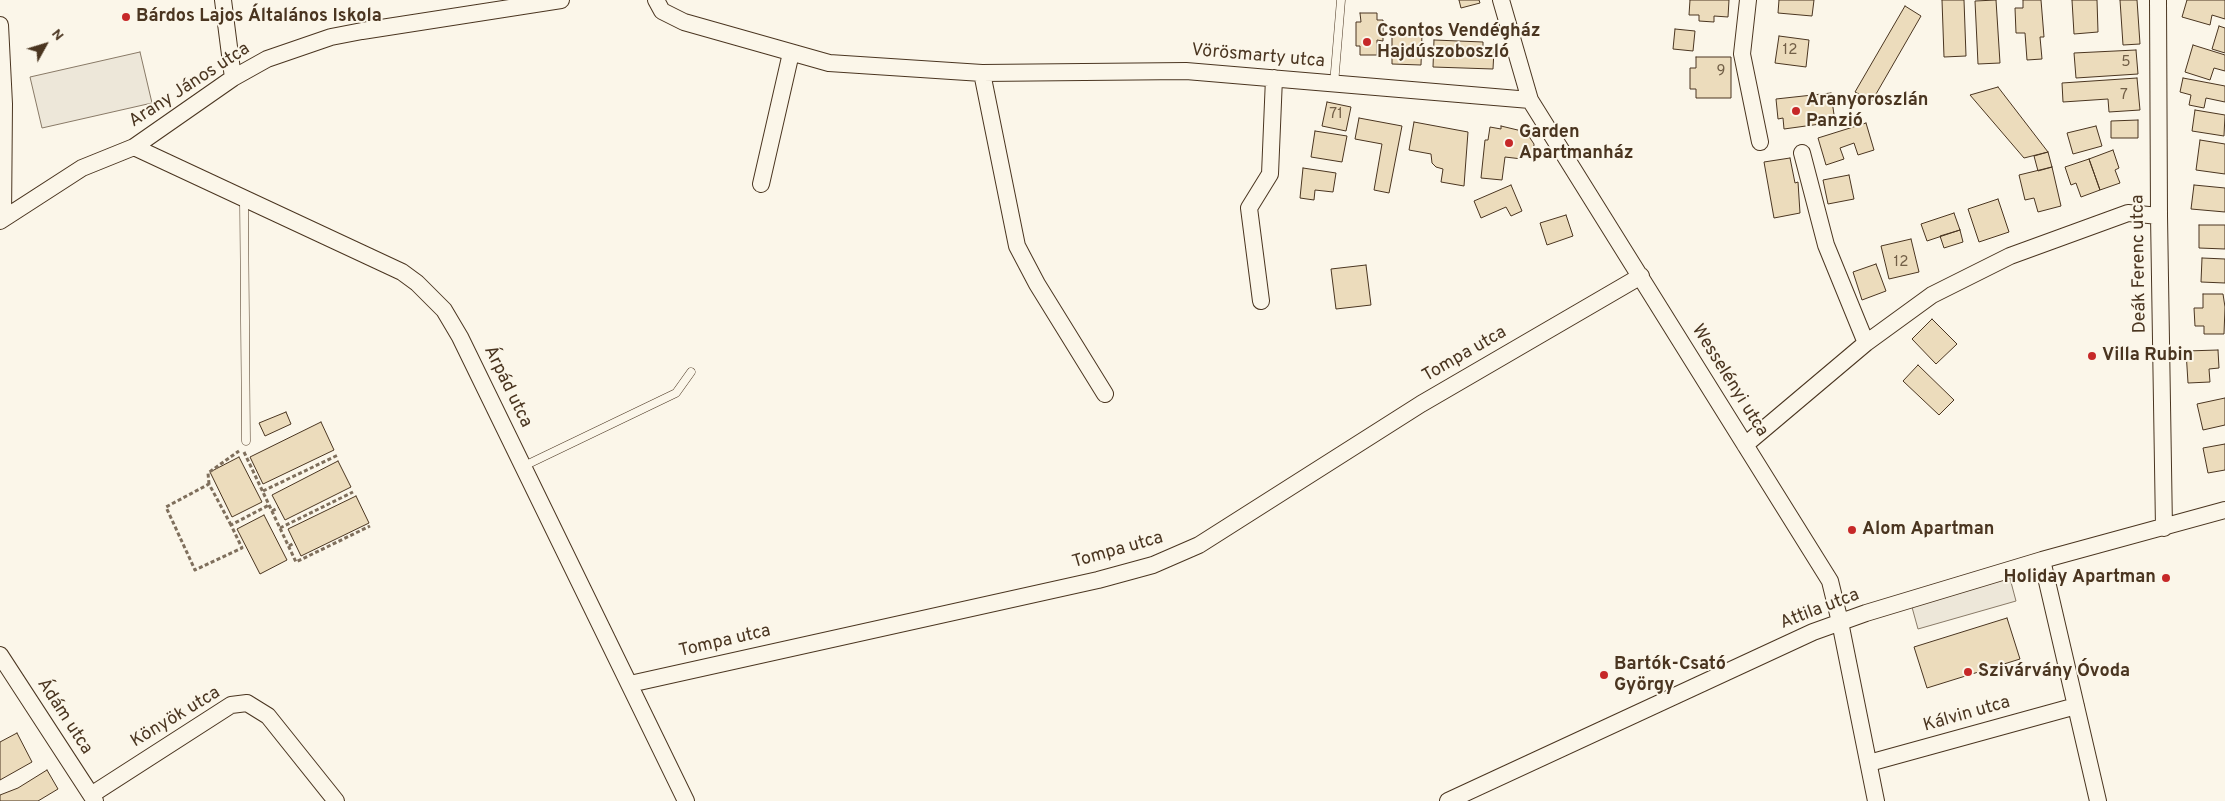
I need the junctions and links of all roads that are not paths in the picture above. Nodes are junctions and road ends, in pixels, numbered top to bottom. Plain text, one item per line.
1 (223, 0) edge
2 (561, 0) edge
3 (656, 0) edge
4 (1341, 0) edge
5 (1500, 0) edge
6 (1748, 0) edge
7 (2158, 0) edge
8 (0, 25) edge
9 (791, 53) junction
10 (982, 73) junction
11 (233, 78) junction
12 (1274, 78) junction
13 (1334, 84) junction
14 (1530, 100) junction
15 (1760, 142) dead end
16 (134, 147) junction
17 (1802, 153) dead end
18 (761, 184) dead end
19 (244, 200) junction
20 (2158, 216) junction
21 (1, 220) edge
22 (1641, 276) junction
23 (1261, 301) dead end
24 (1866, 343) junction
25 (691, 372) dead end
26 (1105, 394) dead end
27 (246, 441) dead end
28 (1745, 445) junction
29 (524, 466) junction
30 (2225, 510) edge
31 (2164, 528) junction
32 (2042, 560) junction
33 (1840, 622) junction
34 (0, 655) edge
35 (630, 684) junction
36 (2076, 706) junction
37 (1868, 763) junction
38 (93, 798) edge
39 (336, 801) edge
40 (686, 801) edge
41 (1448, 801) edge
42 (1876, 801) edge
43 (2098, 801) edge

1 - 11 street
2 - 11 street, Arany János utca
3 - 9 street, Vörösmarty utca
4 - 13 lane
5 - 14 street, Wesselényi utca
6 - 15 street
7 - 20 street, Deák Ferenc utca
8 - 21 street
9 - 10 street, Vörösmarty utca
9 - 18 street
10 - 12 street, Vörösmarty utca
10 - 26 street
11 - 16 street, Arany János utca
12 - 13 street, Vörösmarty utca
12 - 23 street
13 - 14 street, Vörösmarty utca
14 - 22 street, Wesselényi utca
16 - 19 street, Árpád utca
16 - 21 street, Arany János utca
17 - 24 street
19 - 27 lane
19 - 29 street, Árpád utca
20 - 24 street
20 - 31 street, Deák Ferenc utca
22 - 28 street, Wesselényi utca
22 - 35 street, Tompa utca
24 - 28 street
25 - 29 lane
28 - 33 street, Wesselényi utca
29 - 35 street, Árpád utca
30 - 31 street, Attila utca
31 - 32 street, Attila utca
32 - 33 street, Attila utca
32 - 36 street
33 - 37 street, Wesselényi utca
33 - 41 street, Attila utca
34 - 38 street, Ádám utca
35 - 40 street, Árpád utca
36 - 37 street, Kálvin utca
36 - 43 street
37 - 42 street, Wesselényi utca
38 - 39 street, Könyök utca

